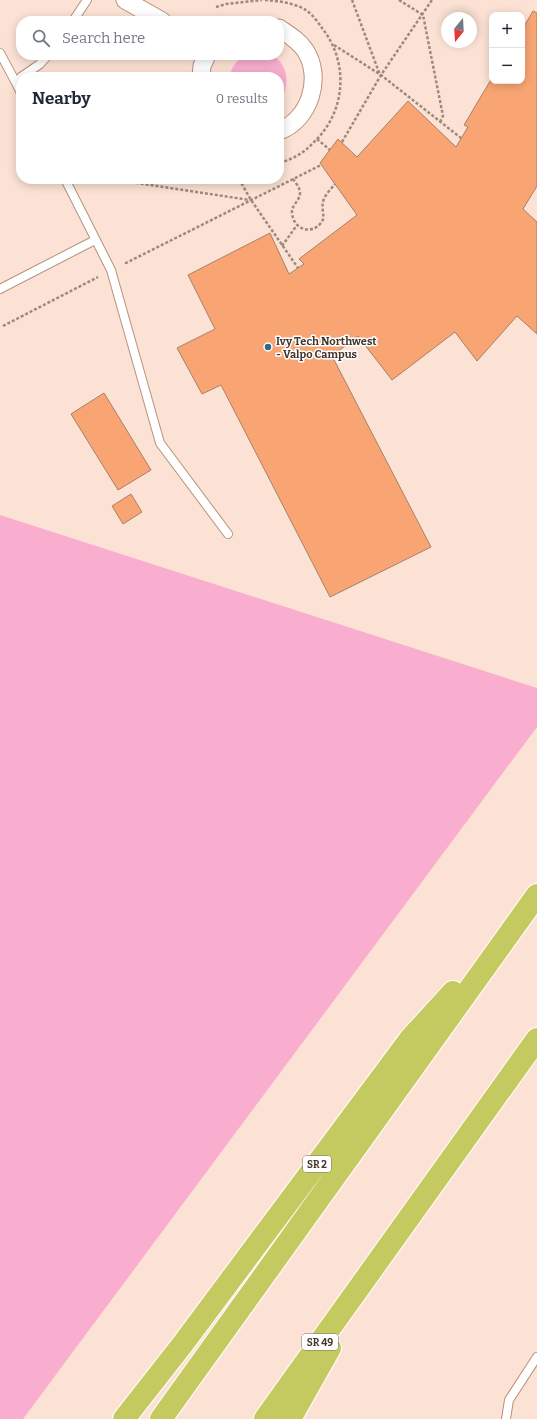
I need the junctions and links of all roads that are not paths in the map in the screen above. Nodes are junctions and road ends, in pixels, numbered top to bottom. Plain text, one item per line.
1 (87, 0) edge
2 (125, 0) edge
3 (76, 16) edge
4 (153, 16) edge
5 (284, 31) edge
6 (0, 53) edge
7 (44, 60) edge
8 (205, 60) edge
9 (29, 72) edge
10 (202, 72) edge
11 (16, 75) edge
12 (284, 129) edge
13 (67, 184) edge
14 (95, 240) junction
15 (0, 289) edge
16 (228, 534) dead end
17 (537, 895) edge
18 (520, 918) junction
19 (537, 1039) edge
20 (376, 1265) junction
21 (537, 1357) edge
22 (124, 1419) edge
23 (161, 1419) edge
24 (265, 1419) edge
25 (290, 1419) edge
26 (506, 1419) edge

1 - 3 lane
2 - 4 street
5 - 12 street
6 - 11 lane
7 - 9 lane
8 - 10 street
13 - 14 lane
14 - 15 lane
14 - 16 lane
17 - 18 highway, SR 2
18 - 22 highway, SR 2
18 - 23 highway
19 - 20 highway
20 - 24 highway, SR 49
20 - 25 highway
21 - 26 lane

